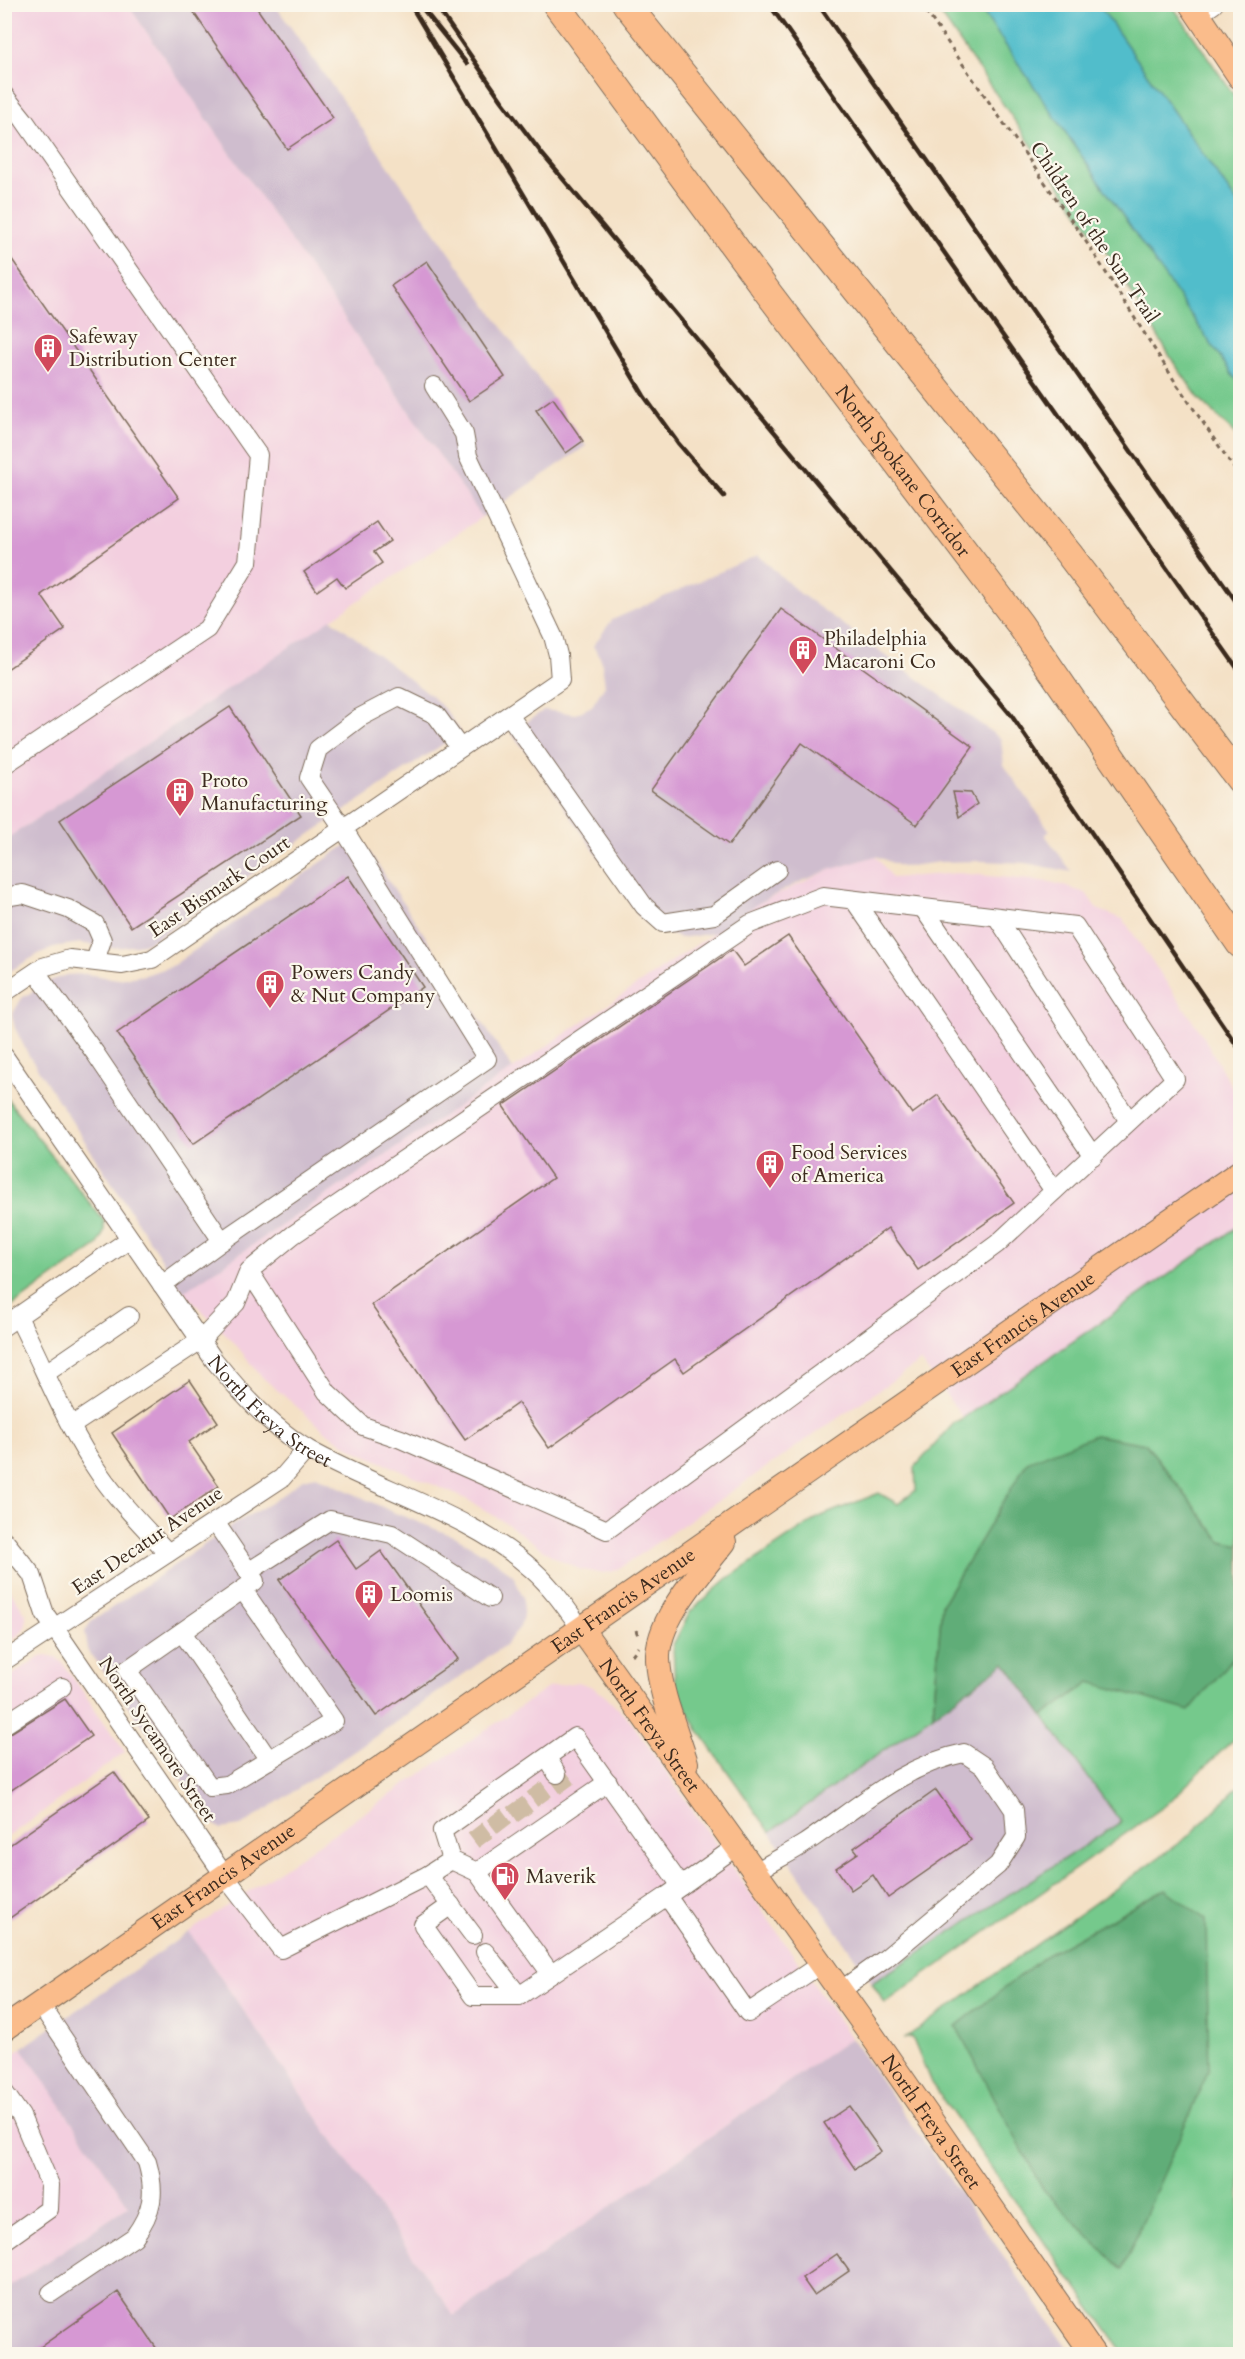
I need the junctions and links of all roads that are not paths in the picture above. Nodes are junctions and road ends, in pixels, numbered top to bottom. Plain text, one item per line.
1 (556, 4) edge
2 (626, 4) edge
3 (1201, 8) edge
4 (1240, 77) edge
5 (4, 95) edge
6 (434, 386) dead end
7 (509, 715) junction
8 (460, 748) junction
9 (4, 765) edge
10 (1240, 780) edge
11 (343, 828) junction
12 (777, 870) dead end
13 (4, 897) edge
14 (854, 900) junction
15 (923, 908) junction
16 (996, 917) junction
17 (1240, 944) edge
18 (94, 960) junction
19 (36, 972) junction
20 (4, 993) edge
21 (4, 1056) edge
22 (1130, 1121) junction
23 (1093, 1156) junction
24 (1239, 1173) edge
25 (1054, 1191) junction
26 (130, 1239) junction
27 (222, 1241) junction
28 (249, 1271) junction
29 (162, 1285) junction
30 (129, 1316) dead end
31 (11, 1322) edge
32 (201, 1341) junction
33 (46, 1373) junction
34 (71, 1426) junction
35 (308, 1449) junction
36 (740, 1521) junction
37 (215, 1522) junction
38 (4, 1540) edge
39 (168, 1553) junction
40 (248, 1572) junction
41 (243, 1590) junction
42 (490, 1598) dead end
43 (55, 1628) junction
44 (582, 1630) junction
45 (182, 1632) junction
46 (4, 1662) edge
47 (62, 1687) dead end
48 (4, 1725) edge
49 (546, 1758) junction
50 (269, 1760) junction
51 (557, 1774) tunnel mouth
52 (608, 1782) junction
53 (692, 1782) junction
54 (737, 1846) junction
55 (451, 1860) junction
56 (477, 1872) junction
57 (756, 1872) junction
58 (224, 1875) junction
59 (428, 1875) junction
60 (674, 1891) junction
61 (451, 1905) junction
62 (473, 1935) dead end
63 (485, 1952) dead end
64 (821, 1964) junction
65 (551, 1974) junction
66 (840, 1991) junction
67 (519, 1996) junction
68 (40, 2004) junction
69 (4, 2029) edge
70 (4, 2092) edge
71 (4, 2241) edge
72 (51, 2293) dead end
73 (1093, 2355) edge

1 - 17 highway, North Spokane Corridor
2 - 10 highway
3 - 4 main road
5 - 9 street
6 - 7 street, East Bismark Court
7 - 8 street, East Bismark Court
7 - 12 street
8 - 11 street, East Bismark Court
8 - 11 street
11 - 18 street, East Bismark Court
11 - 27 street
13 - 18 street
14 - 15 street
14 - 25 street
14 - 28 street
15 - 16 street
15 - 23 street
16 - 22 street
16 - 22 street
18 - 19 street, East Bismark Court
19 - 20 street, East Bismark Court
19 - 27 street
21 - 26 street, North Freya Street
22 - 23 street
23 - 25 street
24 - 36 main road, East Francis Avenue
25 - 28 street
26 - 29 street, North Freya Street
26 - 31 street
27 - 29 street
28 - 32 street
29 - 32 street, North Freya Street
30 - 33 street
31 - 33 street
32 - 34 street
32 - 35 street, North Freya Street
33 - 34 street
34 - 39 street
35 - 37 street, East Decatur Avenue
35 - 44 street, North Freya Street
36 - 44 main road, East Francis Avenue
36 - 53 main road
37 - 39 street, East Decatur Avenue
37 - 40 street
38 - 43 street, North Sycamore Street
39 - 43 street, East Decatur Avenue
40 - 41 street
40 - 42 street
41 - 45 street
41 - 50 street
43 - 46 street, East Decatur Avenue
43 - 58 street, North Sycamore Street
44 - 53 main road, North Freya Street
44 - 58 main road, East Francis Avenue
45 - 50 street
45 - 50 street
47 - 48 street
49 - 51 street
49 - 52 street
49 - 55 street
52 - 56 street
52 - 60 street
53 - 54 main road, North Freya Street
54 - 57 main road, North Freya Street
54 - 60 street
55 - 56 street
55 - 59 street
56 - 65 street
57 - 64 main road, North Freya Street
57 - 66 street
58 - 59 street, North Sycamore Street
58 - 68 main road, East Francis Avenue
59 - 61 street
60 - 64 street
60 - 65 street
61 - 62 street
61 - 67 street
63 - 67 street
64 - 66 main road, North Freya Street
65 - 67 street
66 - 73 main road, North Freya Street
68 - 69 main road, East Francis Avenue
68 - 72 street
70 - 71 street

